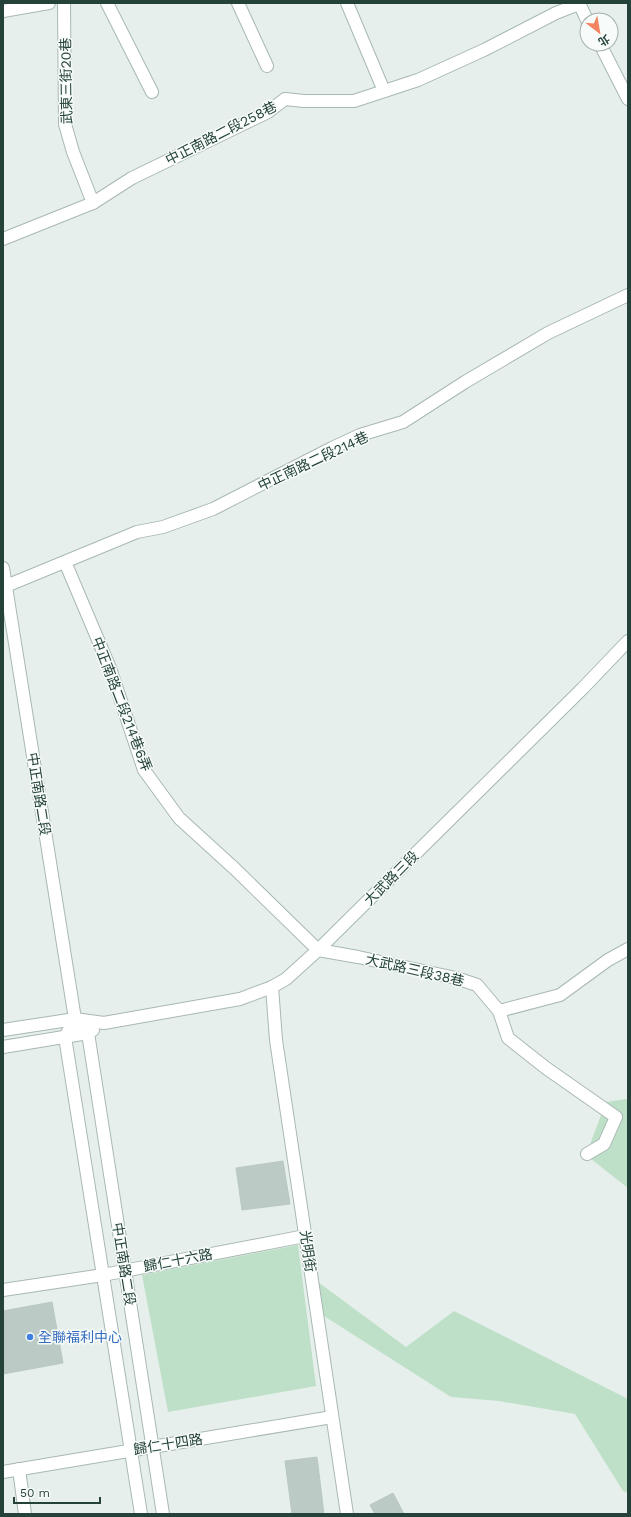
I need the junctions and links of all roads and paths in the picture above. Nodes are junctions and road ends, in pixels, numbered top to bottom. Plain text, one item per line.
1 (49, 3) edge
2 (64, 3) edge
3 (107, 3) edge
4 (238, 3) edge
5 (347, 3) edge
6 (579, 4) edge
7 (3, 11) edge
8 (604, 52) edge
9 (267, 66) dead end
10 (384, 91) junction
11 (152, 92) dead end
12 (628, 99) edge
13 (93, 203) junction
14 (3, 239) edge
15 (628, 295) edge
16 (65, 562) junction
17 (3, 568) edge
18 (6, 586) junction
19 (8, 628) edge
20 (628, 641) edge
21 (628, 949) edge
22 (318, 950) junction
23 (272, 987) junction
24 (499, 1011) junction
25 (75, 1019) junction
26 (104, 1023) junction
27 (3, 1030) edge
28 (88, 1033) junction
29 (65, 1037) junction
30 (3, 1047) edge
31 (587, 1154) dead end
32 (305, 1236) junction
33 (124, 1270) junction
34 (103, 1275) junction
35 (3, 1290) edge
36 (332, 1417) junction
37 (152, 1446) junction
38 (131, 1450) junction
39 (19, 1469) junction
40 (3, 1472) edge
41 (25, 1514) edge
42 (141, 1514) edge
43 (163, 1514) edge
44 (347, 1514) edge

1 - 7 street
2 - 13 street, 武東三街20巷
3 - 11 street
4 - 9 street
5 - 10 street
6 - 10 street, 中正南路二段258巷
8 - 12 street
10 - 13 street, 中正南路二段258巷
13 - 14 street, 中正南路二段258巷
15 - 16 street, 中正南路二段214巷
16 - 18 street, 中正南路二段214巷
16 - 22 street, 中正南路二段214巷6弄
17 - 18 street, 中正南路二段
18 - 19 street, 中正南路二段
19 - 25 street, 中正南路二段
20 - 22 street, 大武路三段
21 - 24 street
22 - 23 street, 大武路三段
22 - 24 street, 大武路三段38巷
23 - 26 street, 大武路三段
23 - 32 street, 光明街
24 - 31 street
25 - 26 street, 大武路三段
25 - 27 street, 大武路三段
25 - 28 street
25 - 29 street
26 - 28 street, 大武路三段
28 - 29 street
28 - 33 street, 中正南路二段
29 - 30 street
29 - 34 street, 中正南路二段
32 - 33 street, 歸仁十六路
32 - 36 street, 光明街
33 - 34 street, 歸仁十六路
33 - 37 street, 中正南路二段
34 - 35 street, 歸仁十六路
34 - 38 street, 中正南路二段
36 - 37 street, 歸仁十四路
36 - 44 street, 光明街
37 - 38 street, 歸仁十四路
37 - 43 street, 中正南路二段
38 - 39 street, 歸仁十四路
38 - 42 street, 中正南路二段
39 - 40 street, 歸仁十四路
39 - 41 street

